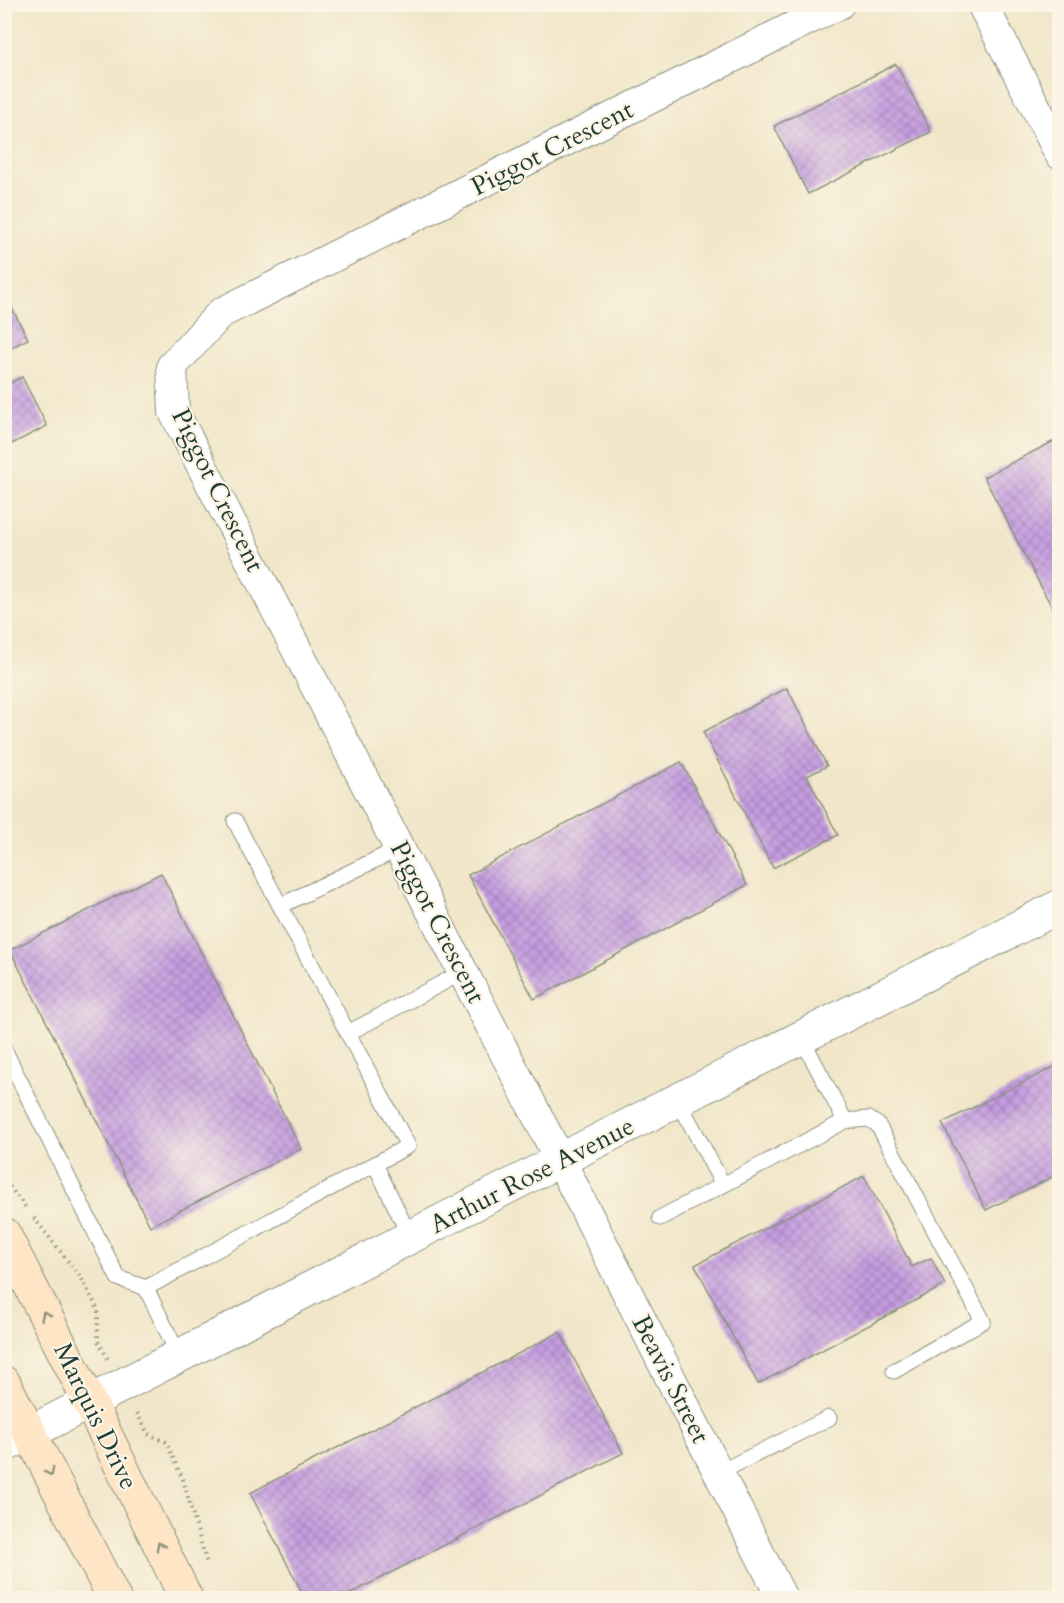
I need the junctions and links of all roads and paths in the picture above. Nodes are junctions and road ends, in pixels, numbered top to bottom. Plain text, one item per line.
1 (839, 4) edge
2 (982, 4) edge
3 (1059, 154) edge
4 (235, 822) dead end
5 (400, 848) junction
6 (280, 906) junction
7 (1059, 906) edge
8 (463, 972) junction
9 (348, 1033) junction
10 (801, 1037) junction
11 (4, 1049) edge
12 (678, 1100) junction
13 (845, 1121) junction
14 (560, 1160) junction
15 (375, 1164) junction
16 (723, 1185) junction
17 (660, 1218) dead end
18 (4, 1234) edge
19 (410, 1237) junction
20 (146, 1288) junction
21 (178, 1356) junction
22 (894, 1371) dead end
23 (4, 1383) edge
24 (90, 1402) junction
25 (829, 1418) dead end
26 (17, 1439) edge
27 (718, 1473) junction
28 (114, 1599) edge
29 (186, 1599) edge
30 (782, 1599) edge

1 - 5 street, Piggot Crescent
2 - 3 street
4 - 6 lane
5 - 6 lane
5 - 8 street, Piggot Crescent
6 - 9 lane
7 - 10 street, Arthur Rose Avenue
8 - 9 lane
8 - 14 street, Piggot Crescent
9 - 15 lane
10 - 12 street, Arthur Rose Avenue
10 - 13 lane
11 - 20 lane
12 - 14 street, Arthur Rose Avenue
12 - 16 lane
13 - 16 lane
13 - 22 lane
14 - 19 street, Arthur Rose Avenue
14 - 27 street, Beavis Street
15 - 19 lane
15 - 20 lane
16 - 17 lane
24 -> 18 main road, Marquis Drive
19 - 21 street, Arthur Rose Avenue
20 - 21 lane
21 - 24 street, Arthur Rose Avenue
23 - 26 main road
24 - 26 street, Arthur Rose Avenue
29 -> 24 main road, Marquis Drive
25 - 27 lane
26 -> 28 main road
27 - 30 street, Beavis Street

